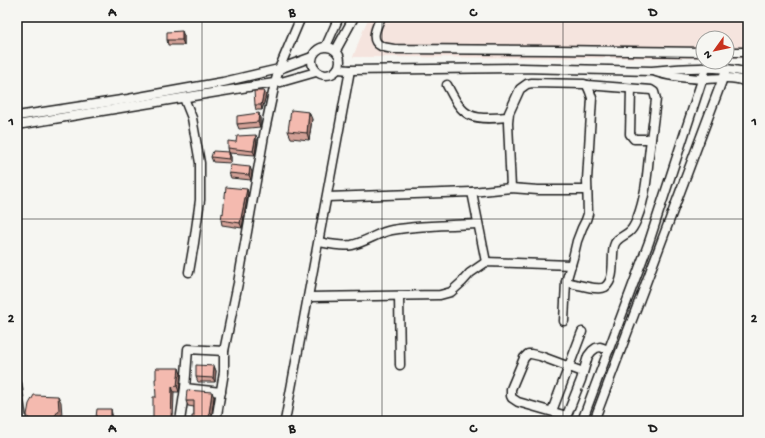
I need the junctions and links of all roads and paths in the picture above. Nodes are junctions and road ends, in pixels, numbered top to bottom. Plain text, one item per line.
1 (301, 17) edge
2 (339, 17) edge
3 (354, 17) edge
4 (381, 17) edge
5 (326, 46) junction
6 (336, 50) junction
7 (695, 52) edge
8 (735, 52) edge
9 (748, 52) edge
10 (312, 57) junction
11 (695, 68) edge
12 (279, 69) junction
13 (338, 69) junction
14 (350, 70) junction
15 (705, 70) edge
16 (726, 70) joint
17 (652, 71) junction
18 (316, 72) junction
19 (748, 73) edge
20 (722, 78) junction
21 (702, 79) junction
22 (275, 83) junction
23 (748, 83) edge
24 (587, 85) junction
25 (447, 86) dead end
26 (631, 89) junction
27 (184, 98) junction
28 (17, 116) edge
29 (508, 117) junction
30 (17, 125) edge
31 (651, 138) junction
32 (512, 188) junction
33 (588, 190) junction
34 (472, 192) junction
35 (327, 197) junction
36 (478, 224) junction
37 (319, 242) junction
38 (486, 262) junction
39 (572, 265) junction
40 (189, 272) dead end
41 (566, 282) junction
42 (399, 296) junction
43 (309, 297) junction
44 (564, 321) dead end
45 (582, 332) dead end
46 (609, 350) junction
47 (224, 351) junction
48 (400, 365) dead end
49 (570, 367) junction
50 (583, 372) junction
51 (17, 384) edge
52 (185, 388) junction
53 (221, 392) junction
54 (552, 411) junction
55 (566, 418) edge
56 (22, 421) edge
57 (180, 421) edge
58 (216, 421) edge
59 (285, 421) edge
60 (582, 421) edge
61 (594, 421) edge

1 - 12 street
2 - 5 street
3 - 6 street
4 - 7 street
5 - 6 street
5 - 10 street
6 - 13 street
8 - 9 street
10 - 12 street
10 - 18 street
11 - 17 street
12 - 22 street
12 - 28 street
13 - 14 street
13 - 18 street
14 - 17 street
14 - 35 street
15 - 21 street
16 - 19 street
16 - 20 street
17 - 21 street
18 - 22 street
20 - 21 street
20 - 23 street
20 - 61 street
21 - 46 street
22 - 27 street
22 - 47 street
24 - 26 street
24 - 29 street
24 - 33 street
25 - 29 street
26 - 31 street
26 - 31 street
27 - 30 street
27 - 40 street
29 - 32 street
31 - 41 street
32 - 33 street
32 - 34 street
33 - 39 street
34 - 35 street
34 - 36 street
35 - 37 street
36 - 37 street
36 - 38 street
37 - 43 street
38 - 39 street
38 - 42 street
39 - 41 street
41 - 44 street
42 - 43 street
42 - 48 street
43 - 59 street
45 - 49 street
46 - 50 street
46 - 60 street
47 - 52 street
47 - 53 street
49 - 50 street
49 - 54 street
49 - 54 street
50 - 55 street
51 - 56 street
52 - 53 street
52 - 57 street
53 - 58 street
54 - 55 street

